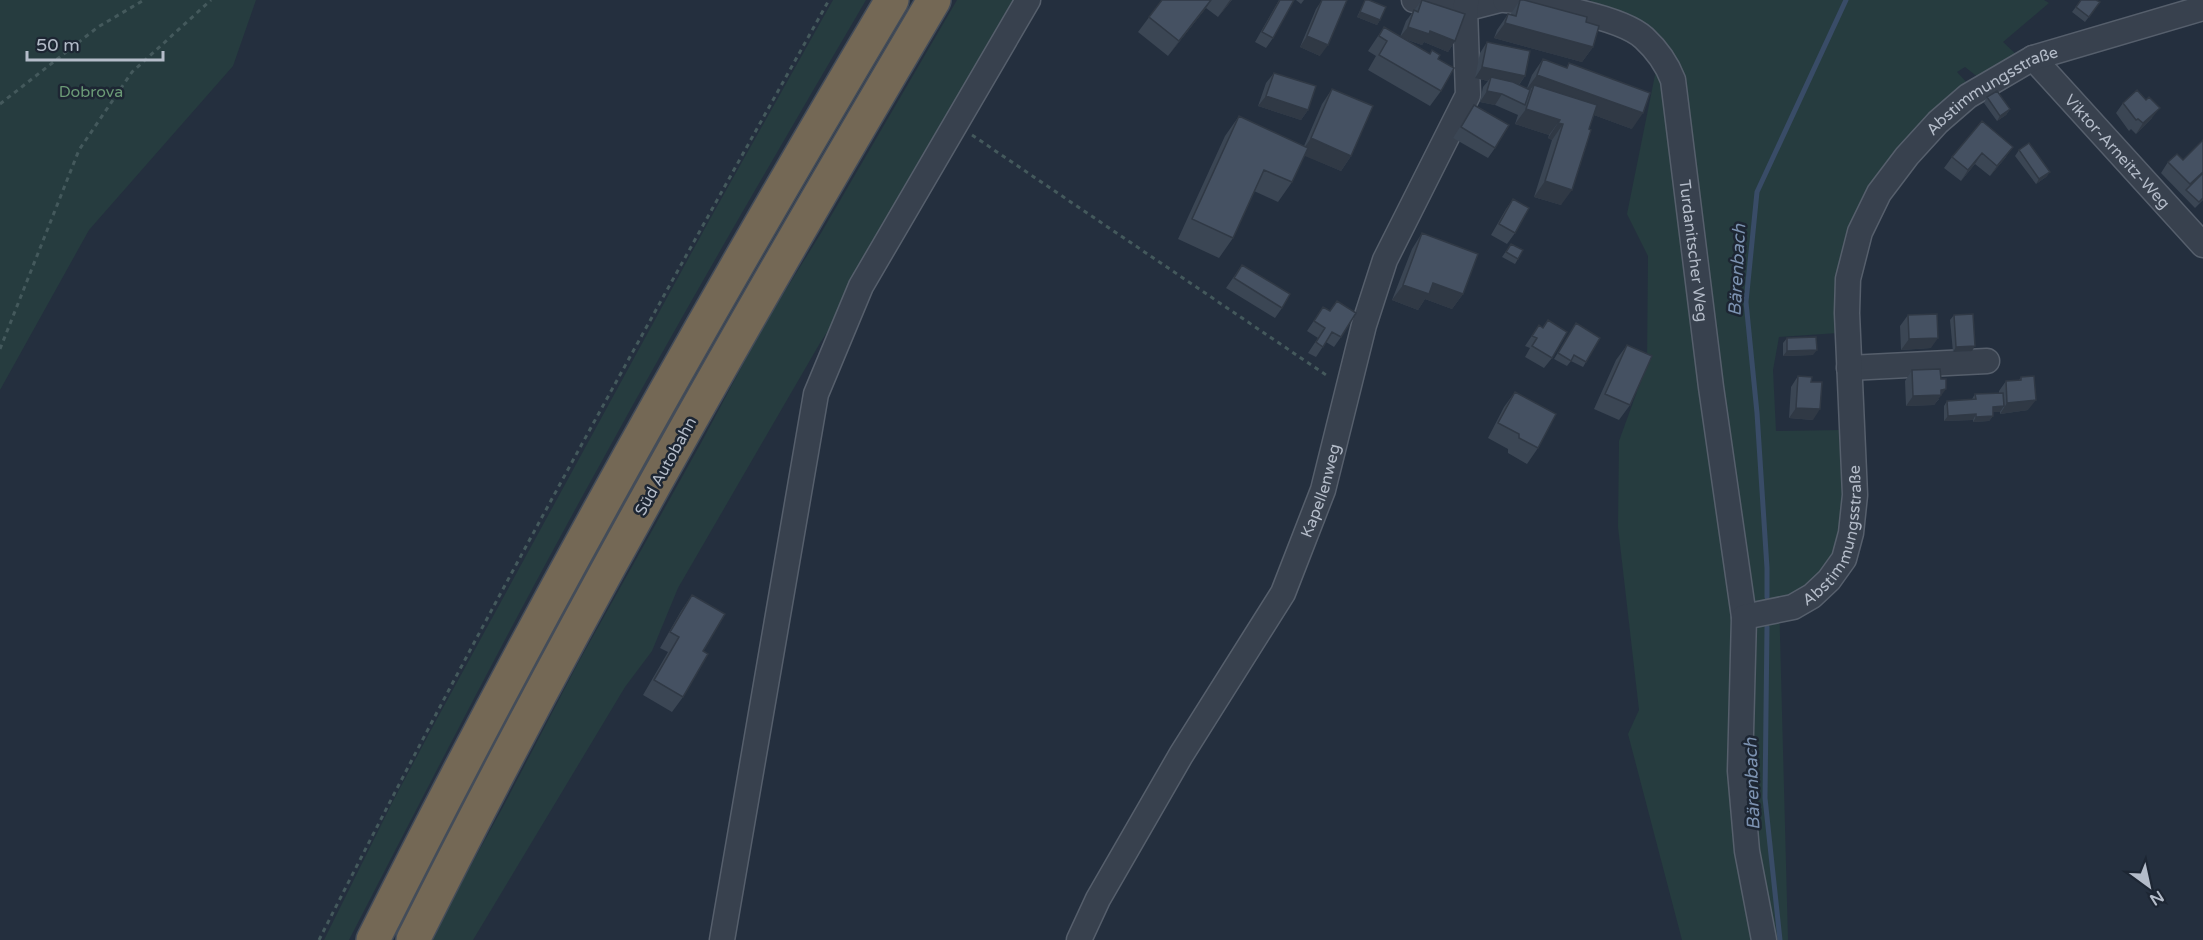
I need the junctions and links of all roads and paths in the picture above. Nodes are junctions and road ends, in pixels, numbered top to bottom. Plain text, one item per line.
1 (144, 0) edge
2 (211, 0) edge
3 (829, 0) edge
4 (892, 0) edge
5 (934, 0) edge
6 (1028, 0) edge
7 (1414, 0) edge
8 (1500, 0) edge
9 (1505, 0) edge
10 (1466, 4) edge
11 (2190, 6) edge
12 (2033, 58) junction
13 (0, 104) edge
14 (955, 124) junction
15 (2203, 245) edge
16 (0, 349) edge
17 (1987, 361) dead end
18 (1849, 368) junction
19 (1351, 379) junction
20 (1744, 616) junction
21 (319, 940) edge
22 (373, 940) edge
23 (413, 940) edge
24 (722, 940) edge
25 (1079, 940) edge
26 (1764, 940) edge

1 - 13 path
2 - 16 path
3 - 21 path
4 - 22 highway
5 - 23 highway, Süd Autobahn
6 - 14 street
7 - 10 street
8 - 10 street
9 - 20 street, Turdanitscher Weg
10 - 19 street, Kapellenweg
11 - 12 street, Abstimmungsstraße
12 - 15 street, Viktor-Arneitz-Weg
12 - 18 street, Abstimmungsstraße
14 - 19 path
14 - 24 street
17 - 18 street
18 - 20 street, Abstimmungsstraße
19 - 25 street, Kapellenweg
20 - 26 street

